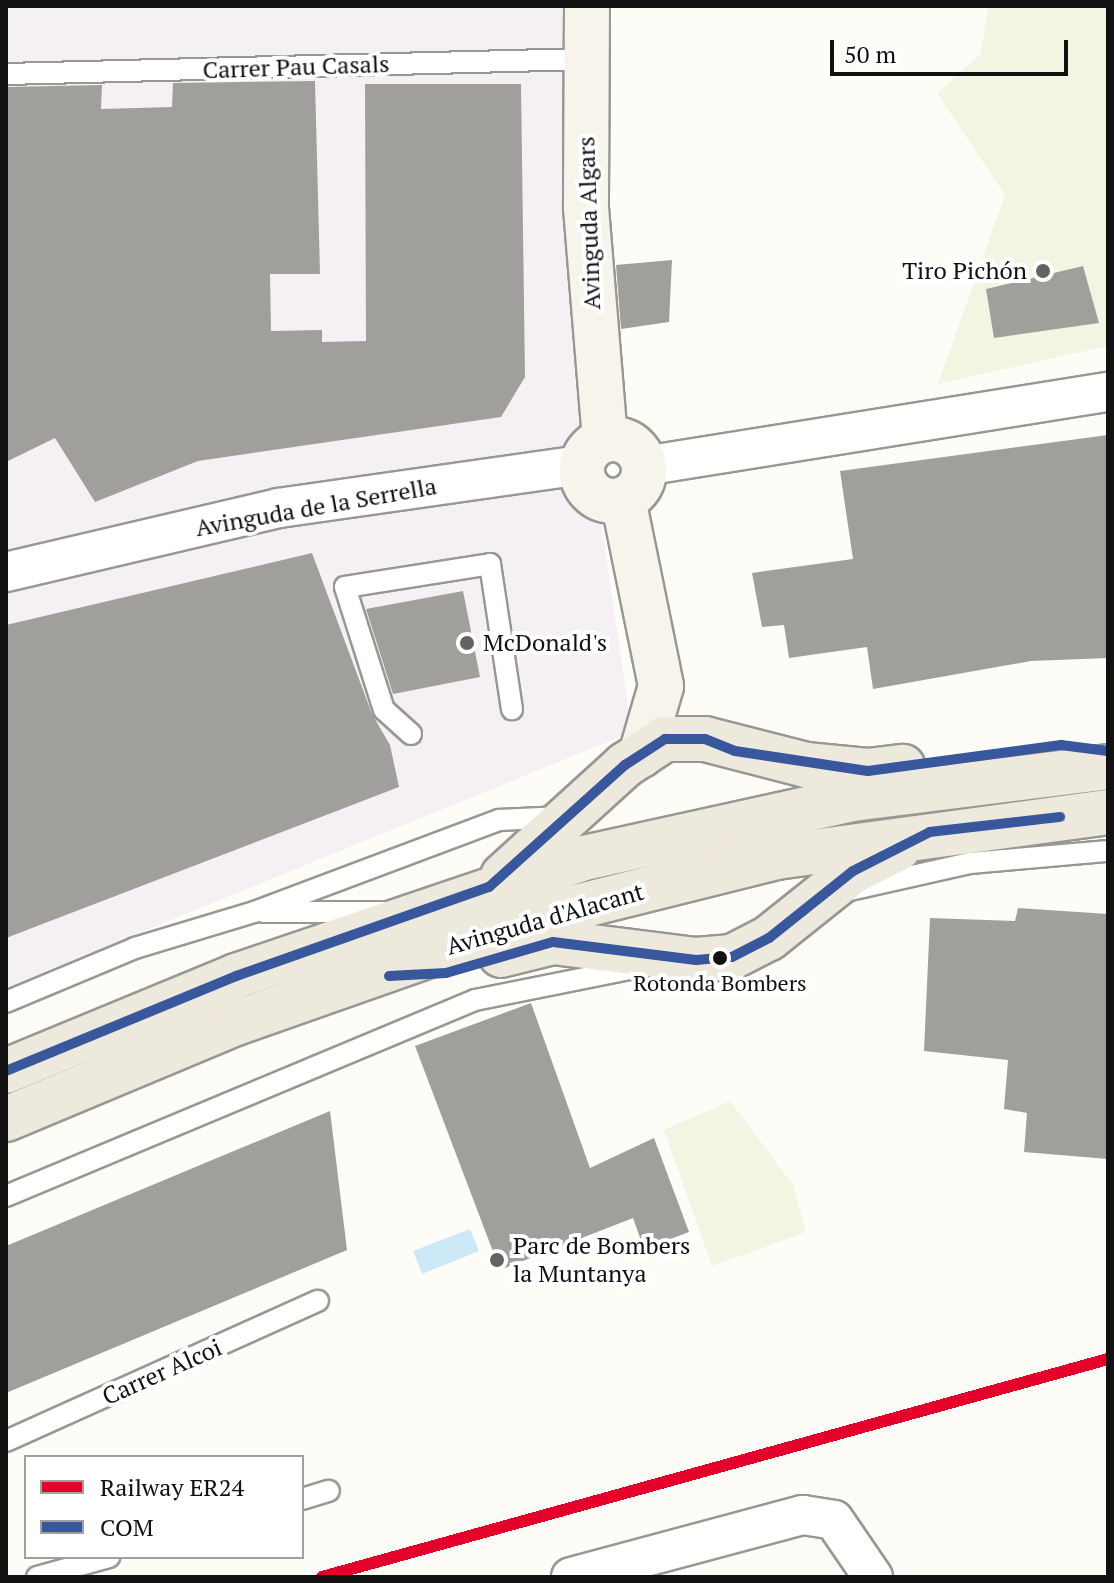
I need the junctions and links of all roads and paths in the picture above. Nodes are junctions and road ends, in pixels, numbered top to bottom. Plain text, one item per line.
1 (587, 6) edge
2 (586, 59) junction
3 (6, 74) edge
4 (1108, 392) edge
5 (593, 452) junction
6 (634, 482) junction
7 (6, 572) edge
8 (661, 686) junction
9 (512, 709) dead end
10 (411, 734) dead end
11 (725, 747) junction
12 (1108, 751) edge
13 (633, 760) junction
14 (1108, 767) edge
15 (1108, 812) edge
16 (574, 817) junction
17 (930, 832) junction
18 (772, 836) junction
19 (618, 849) junction
20 (1108, 851) edge
21 (489, 887) junction
22 (629, 894) junction
23 (823, 896) junction
24 (254, 912) junction
25 (411, 913) junction
26 (769, 938) junction
27 (684, 956) junction
28 (357, 978) junction
29 (6, 1002) edge
30 (6, 1071) edge
31 (6, 1119) edge
32 (6, 1196) edge
33 (318, 1301) dead end
34 (6, 1441) edge
35 (329, 1491) dead end
36 (304, 1498) edge
37 (102, 1559) edge
38 (37, 1577) edge
39 (571, 1577) edge
40 (873, 1577) edge

1 - 2 street, Avinguda Algars
2 - 3 lane, Carrer Pau Casals
2 - 5 street, Avinguda Algars
4 - 6 street
5 - 6 street
5 - 7 street, Avinguda de la Serrella
6 - 8 street
8 - 11 street
8 - 13 street
9 - 10 lane
11 - 12 main road
11 - 13 main road
11 - 18 main road
13 - 16 main road
13 - 19 main road
14 - 18 main road, Avinguda d'Alacant
15 - 17 main road, Avinguda d'Alacant
16 - 21 main road
16 - 24 lane
17 - 18 main road, Avinguda d'Alacant
17 - 23 main road
18 - 19 main road, Avinguda d'Alacant
18 - 22 main road, Avinguda d'Alacant
18 - 26 main road
19 - 21 main road, Avinguda d'Alacant
19 - 22 main road
20 - 23 lane
21 - 25 main road, Avinguda d'Alacant
22 - 27 main road
22 - 28 main road, Avinguda d'Alacant
23 - 26 main road
24 - 25 lane
24 - 29 lane
25 - 30 main road, Avinguda d'Alacant
26 - 27 main road
27 - 28 main road
27 - 32 lane
28 - 31 main road, Avinguda d'Alacant
33 - 34 lane, Carrer Alcoi
35 - 36 lane
37 - 38 lane
39 - 40 street

